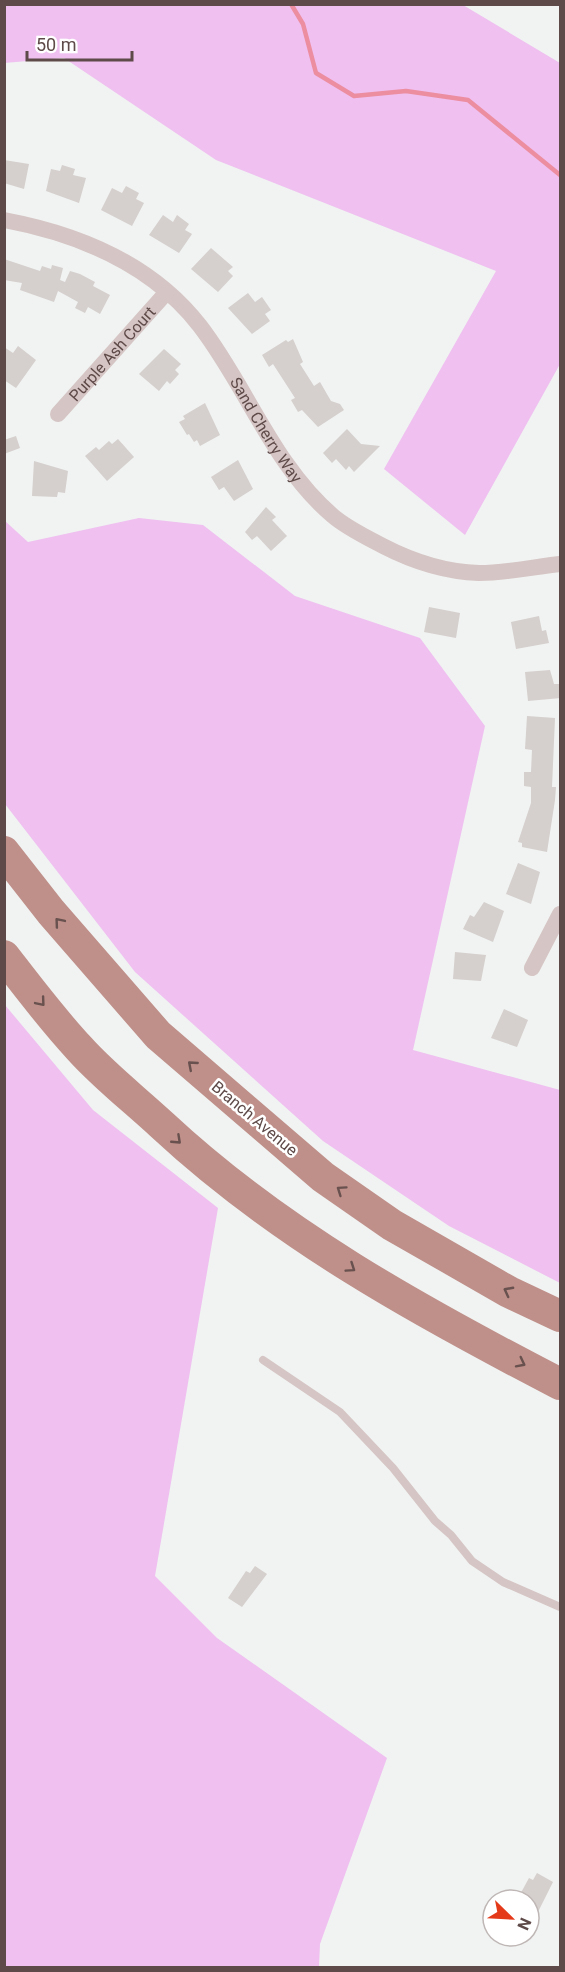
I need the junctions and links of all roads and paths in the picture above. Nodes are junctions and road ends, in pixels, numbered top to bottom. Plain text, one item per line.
1 (4, 220) edge
2 (166, 293) junction
3 (58, 414) dead end
4 (561, 564) edge
5 (4, 852) edge
6 (561, 914) edge
7 (4, 956) edge
8 (532, 968) dead end
9 (561, 1316) edge
10 (262, 1360) dead end
11 (561, 1384) edge
12 (561, 1607) edge

1 - 2 street, Sand Cherry Way
2 - 3 street, Purple Ash Court
2 - 4 street, Sand Cherry Way
9 -> 5 highway, Branch Avenue
6 - 8 street
7 -> 11 highway
10 - 12 lane

